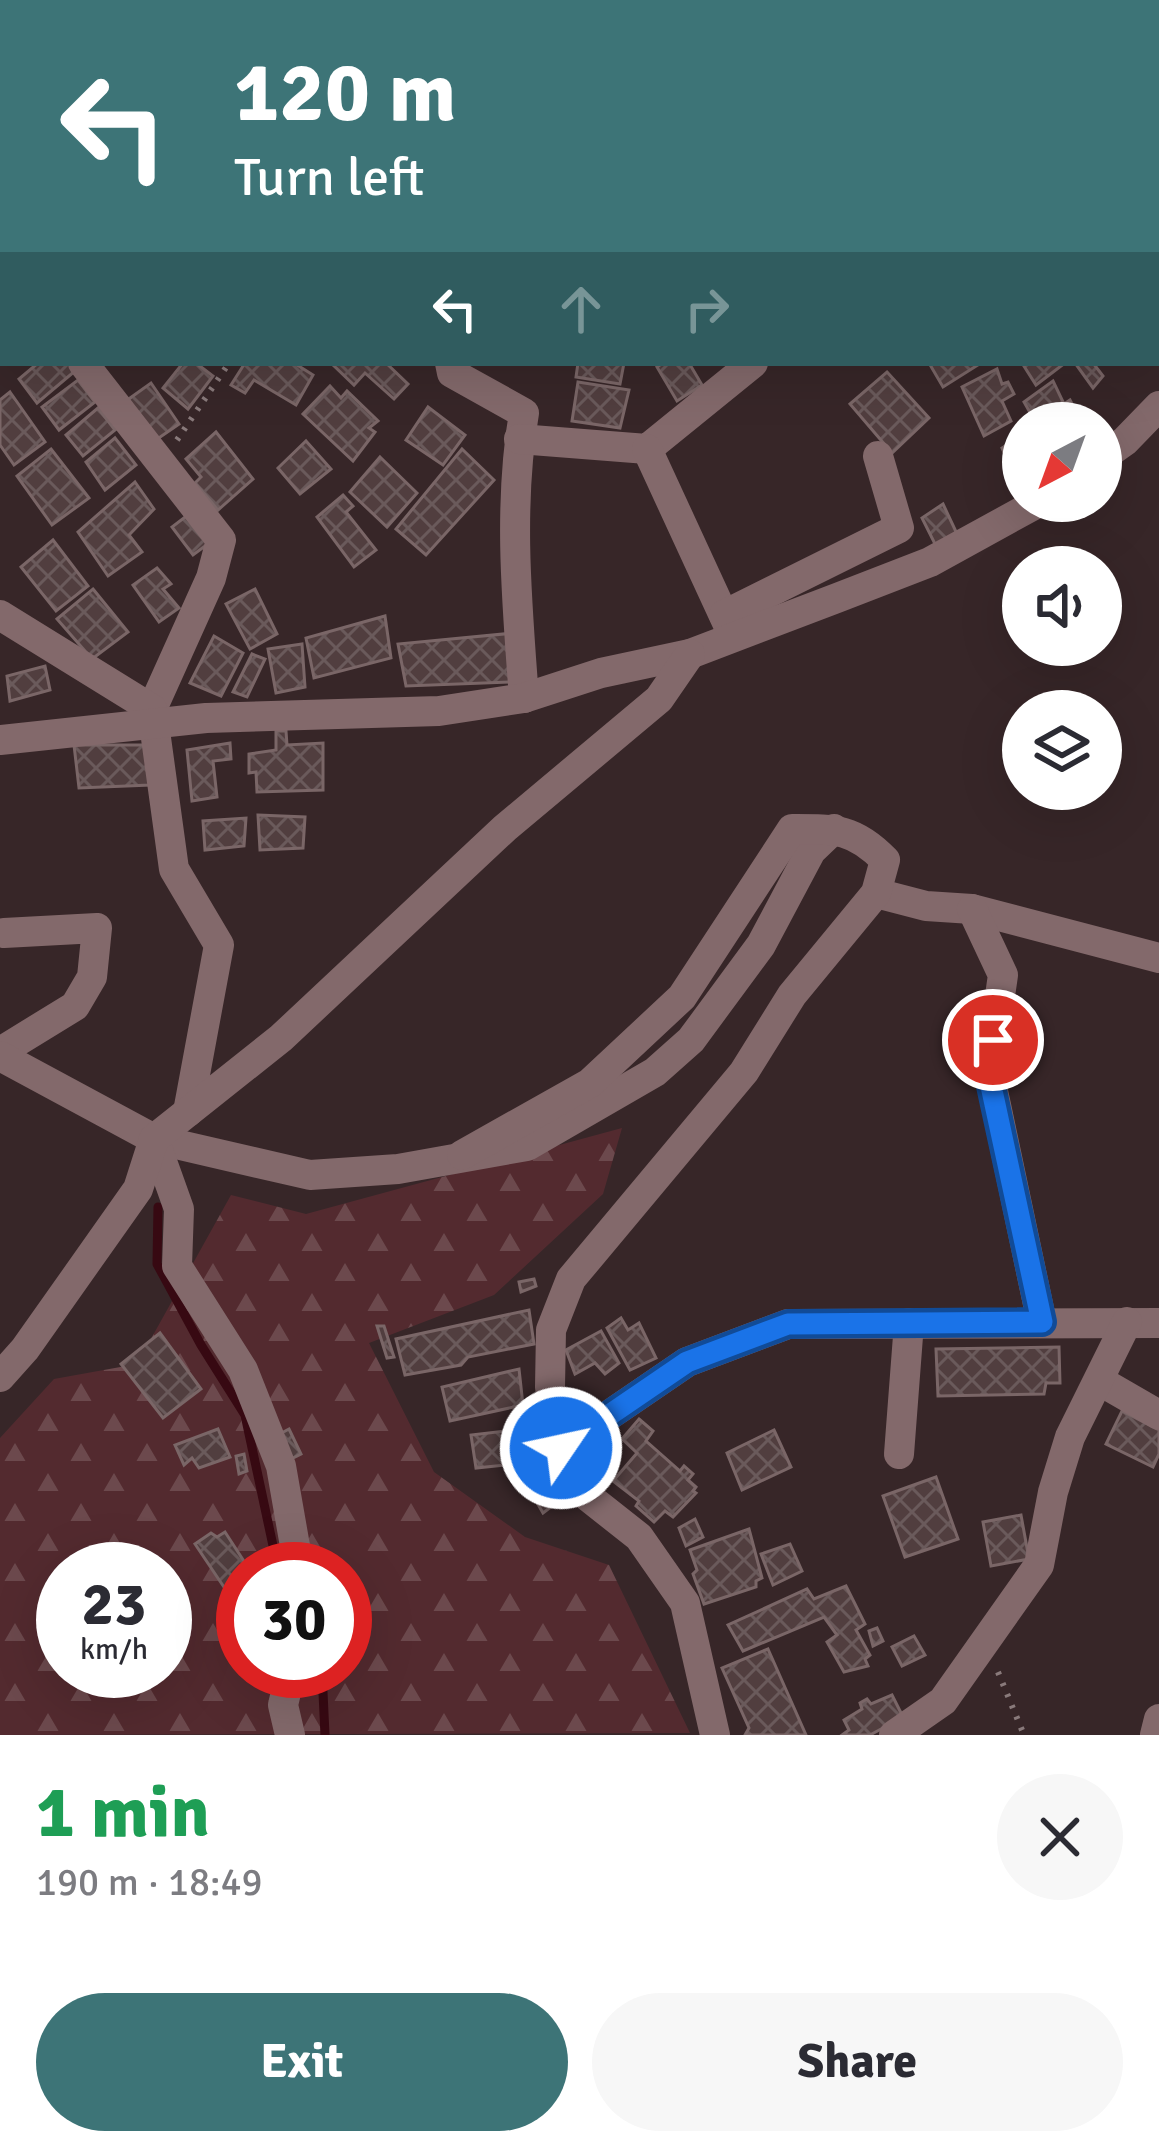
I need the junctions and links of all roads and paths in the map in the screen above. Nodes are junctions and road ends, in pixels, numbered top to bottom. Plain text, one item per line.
1 (85, 366) edge
2 (227, 366) edge
3 (451, 366) edge
4 (748, 366) edge
5 (1159, 406) edge
6 (519, 439) junction
7 (1122, 443) edge
8 (647, 449) junction
9 (878, 456) dead end
10 (159, 460) junction
11 (1003, 522) edge
12 (0, 615) edge
13 (729, 626) junction
14 (690, 654) junction
15 (524, 698) junction
16 (152, 715) junction
17 (0, 740) edge
18 (876, 893) junction
19 (972, 909) junction
20 (4, 933) dead end
21 (1159, 958) edge
22 (0, 1054) edge
23 (188, 1112) junction
24 (154, 1138) junction
25 (1042, 1322) junction
26 (1127, 1322) junction
27 (910, 1323) junction
28 (1159, 1323) edge
29 (0, 1377) edge
30 (1100, 1381) junction
31 (1159, 1414) edge
32 (561, 1448) junction
33 (899, 1454) dead end
34 (295, 1542) edge
35 (985, 1641) junction
36 (285, 1698) edge
37 (1159, 1719) edge
38 (290, 1735) edge
39 (716, 1735) edge
40 (894, 1735) edge
41 (1024, 1735) edge
42 (1154, 1735) edge

1 - 10 street
2 - 10 path
3 - 6 street
4 - 8 street
5 - 7 street
6 - 8 street
6 - 15 street
8 - 13 street
9 - 13 street
10 - 16 street
11 - 13 street
12 - 16 street
13 - 14 street
14 - 15 street
14 - 23 street
15 - 16 street
16 - 17 street
16 - 23 street
18 - 19 street
18 - 24 street
18 - 32 street
19 - 21 street
19 - 25 street
20 - 22 street
22 - 24 street
23 - 24 street
24 - 29 street
24 - 34 street
25 - 26 street
25 - 27 street
26 - 28 street
26 - 30 street
27 - 32 street
27 - 33 street
30 - 31 street
30 - 35 street
32 - 39 street
35 - 40 street
35 - 41 path
36 - 38 street
37 - 42 street

